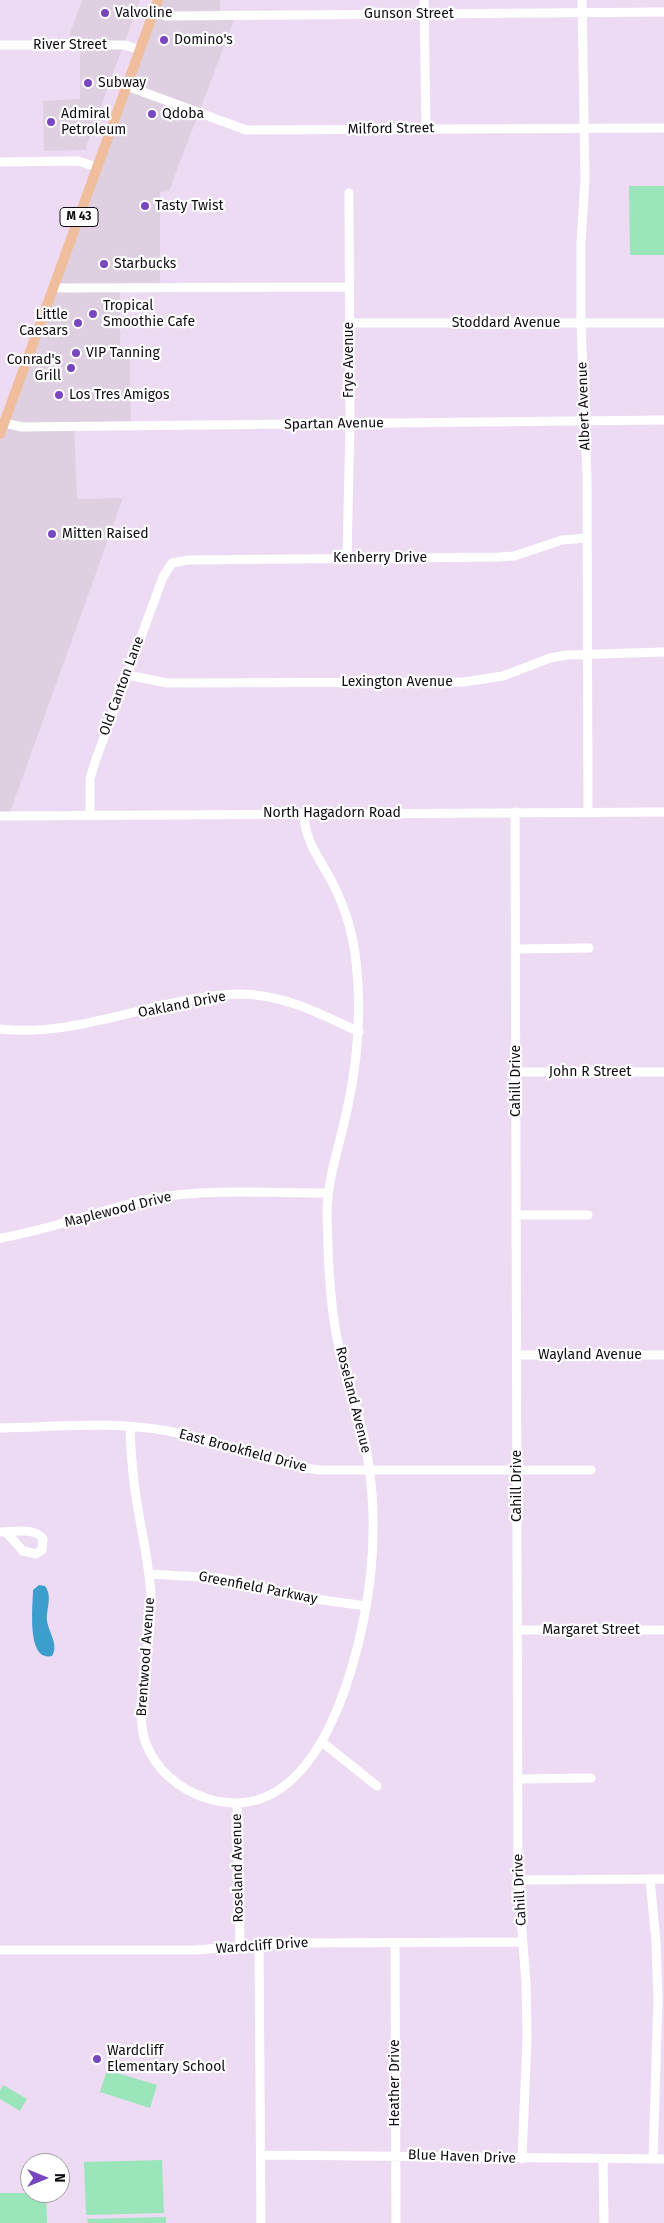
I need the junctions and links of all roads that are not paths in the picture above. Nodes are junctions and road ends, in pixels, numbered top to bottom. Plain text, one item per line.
1 (158, 0) edge
2 (424, 0) edge
3 (582, 0) edge
4 (154, 11) junction
5 (664, 12) edge
6 (583, 13) junction
7 (425, 14) junction
8 (0, 45) edge
9 (140, 50) junction
10 (126, 86) junction
11 (584, 128) junction
12 (664, 128) edge
13 (426, 129) junction
14 (0, 162) edge
15 (97, 167) junction
16 (349, 193) dead end
17 (348, 287) junction
18 (53, 288) junction
19 (349, 323) junction
20 (581, 323) junction
21 (664, 323) edge
22 (664, 420) edge
23 (584, 421) junction
24 (4, 423) junction
25 (350, 424) junction
26 (0, 434) edge
27 (587, 538) junction
28 (347, 558) junction
29 (172, 563) joint
30 (664, 652) edge
31 (588, 653) junction
32 (127, 675) junction
33 (515, 812) junction
34 (588, 812) junction
35 (664, 812) edge
36 (304, 814) junction
37 (90, 815) junction
38 (0, 816) edge
39 (589, 948) dead end
40 (516, 949) junction
41 (0, 1029) edge
42 (359, 1032) junction
43 (516, 1072) junction
44 (664, 1072) edge
45 (328, 1192) junction
46 (516, 1215) junction
47 (588, 1215) dead end
48 (0, 1238) edge
49 (664, 1354) edge
50 (517, 1355) junction
51 (130, 1427) junction
52 (0, 1428) edge
53 (517, 1470) junction
54 (591, 1470) dead end
55 (370, 1471) junction
56 (150, 1574) junction
57 (366, 1606) junction
58 (518, 1630) junction
59 (664, 1630) edge
60 (322, 1742) junction
61 (591, 1778) dead end
62 (518, 1779) junction
63 (377, 1786) dead end
64 (237, 1805) junction
65 (650, 1879) junction
66 (664, 1879) edge
67 (518, 1880) junction
68 (524, 1942) junction
69 (395, 1943) junction
70 (259, 1945) junction
71 (240, 1947) junction
72 (0, 1950) edge
73 (261, 2155) junction
74 (396, 2155) junction
75 (522, 2158) junction
76 (603, 2159) junction
77 (653, 2159) junction
78 (664, 2159) edge
79 (261, 2223) edge
80 (396, 2223) edge
81 (604, 2223) edge

1 - 4 main road, M 43
2 - 7 street
3 - 6 street, Albert Avenue
4 - 7 street, Gunson Street
4 - 9 main road, M 43
5 - 6 street, Gunson Street
6 - 7 street, Gunson Street
6 - 11 street, Albert Avenue
7 - 13 street
8 - 9 street, River Street
9 - 10 main road, M 43
10 - 13 street, Milford Street
10 - 15 main road, M 43
11 - 12 street, Milford Street
11 - 13 street, Milford Street
11 - 20 street, Albert Avenue
14 - 15 street
15 - 18 main road, M 43
16 - 17 street, Frye Avenue
17 - 18 street
17 - 19 street, Frye Avenue
18 - 24 main road, M 43
19 - 20 street, Stoddard Avenue
19 - 25 street, Frye Avenue
20 - 21 street, Stoddard Avenue
20 - 23 street, Albert Avenue
22 - 23 street, Spartan Avenue
23 - 25 street, Spartan Avenue
23 - 27 street, Albert Avenue
24 - 25 street, Spartan Avenue
24 - 26 main road, M 43
25 - 28 street, Frye Avenue
27 - 28 street, Kenberry Drive
27 - 31 street, Albert Avenue
28 - 29 street, Kenberry Drive
29 - 32 street, Old Canton Lane
30 - 31 street, Lexington Avenue
31 - 32 street, Lexington Avenue
31 - 34 street, Albert Avenue
32 - 37 street, Old Canton Lane
33 - 34 street, North Hagadorn Road
33 - 36 street, North Hagadorn Road
33 - 40 street, Cahill Drive
34 - 35 street, North Hagadorn Road
36 - 37 street, North Hagadorn Road
36 - 42 street, Roseland Avenue
37 - 38 street, North Hagadorn Road
39 - 40 street
40 - 43 street, Cahill Drive
41 - 42 street, Oakland Drive
42 - 45 street, Roseland Avenue
43 - 44 street, John R Street
43 - 46 street, Cahill Drive
45 - 48 street, Maplewood Drive
45 - 55 street, Roseland Avenue
46 - 47 street
46 - 50 street, Cahill Drive
49 - 50 street, Wayland Avenue
50 - 53 street, Cahill Drive
51 - 52 street, East Brookfield Drive
51 - 55 street, East Brookfield Drive
51 - 56 street, Brentwood Avenue
53 - 54 street, East Brookfield Drive
53 - 55 street, East Brookfield Drive
53 - 58 street, Cahill Drive
55 - 57 street, Roseland Avenue
56 - 57 street, Greenfield Parkway
56 - 64 street, Brentwood Avenue
57 - 60 street, Roseland Avenue
58 - 59 street, Margaret Street
58 - 62 street, Cahill Drive
60 - 63 street
60 - 64 street, Roseland Avenue
61 - 62 street
62 - 67 street, Cahill Drive
64 - 71 street, Roseland Avenue
65 - 66 street
65 - 67 street
65 - 77 street
67 - 68 street, Cahill Drive
68 - 69 street, Wardcliff Drive
68 - 75 street, Cahill Drive
69 - 70 street, Wardcliff Drive
69 - 74 street, Heather Drive
70 - 71 street, Wardcliff Drive
70 - 73 street
71 - 72 street, Wardcliff Drive
73 - 74 street, Blue Haven Drive
73 - 79 street
74 - 75 street, Blue Haven Drive
74 - 80 street, Heather Drive
75 - 76 street, Blue Haven Drive
76 - 77 street, Blue Haven Drive
76 - 81 street
77 - 78 street, Blue Haven Drive

